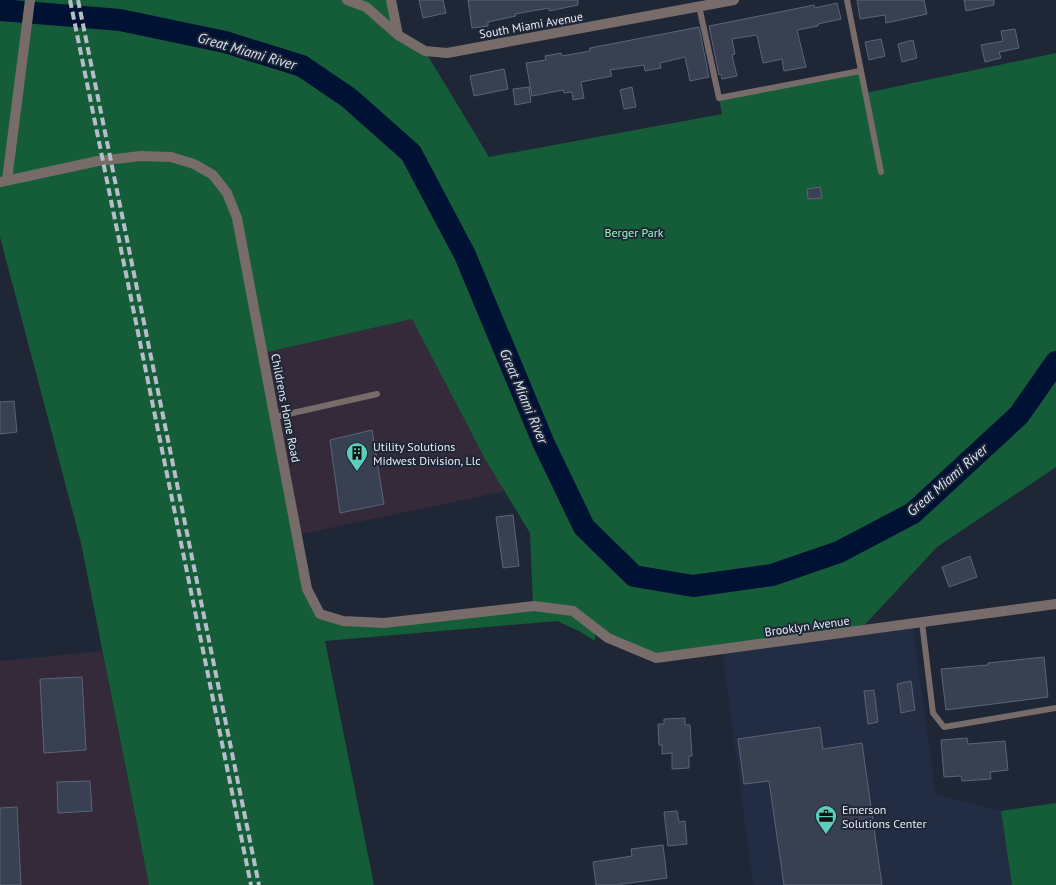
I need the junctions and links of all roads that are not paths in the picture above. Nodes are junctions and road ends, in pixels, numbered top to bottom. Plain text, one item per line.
1 (30, 0) edge
2 (347, 0) edge
3 (390, 0) edge
4 (734, 0) edge
5 (847, 0) edge
6 (699, 6) junction
7 (398, 36) junction
8 (860, 71) junction
9 (881, 172) dead end
10 (4, 181) edge
11 (377, 394) dead end
12 (275, 417) junction
13 (1056, 604) edge
14 (573, 611) joint
15 (922, 622) junction
16 (1056, 708) edge

1 - 10 street
2 - 7 street, South Miami Avenue
3 - 7 street
4 - 6 street, South Miami Avenue
5 - 8 lane
6 - 7 street, South Miami Avenue
6 - 8 lane
8 - 9 lane
10 - 12 street, Childrens Home Road
11 - 12 lane
12 - 14 street, Childrens Home Road
13 - 15 street, Brooklyn Avenue
14 - 15 street, Brooklyn Avenue
15 - 16 lane

